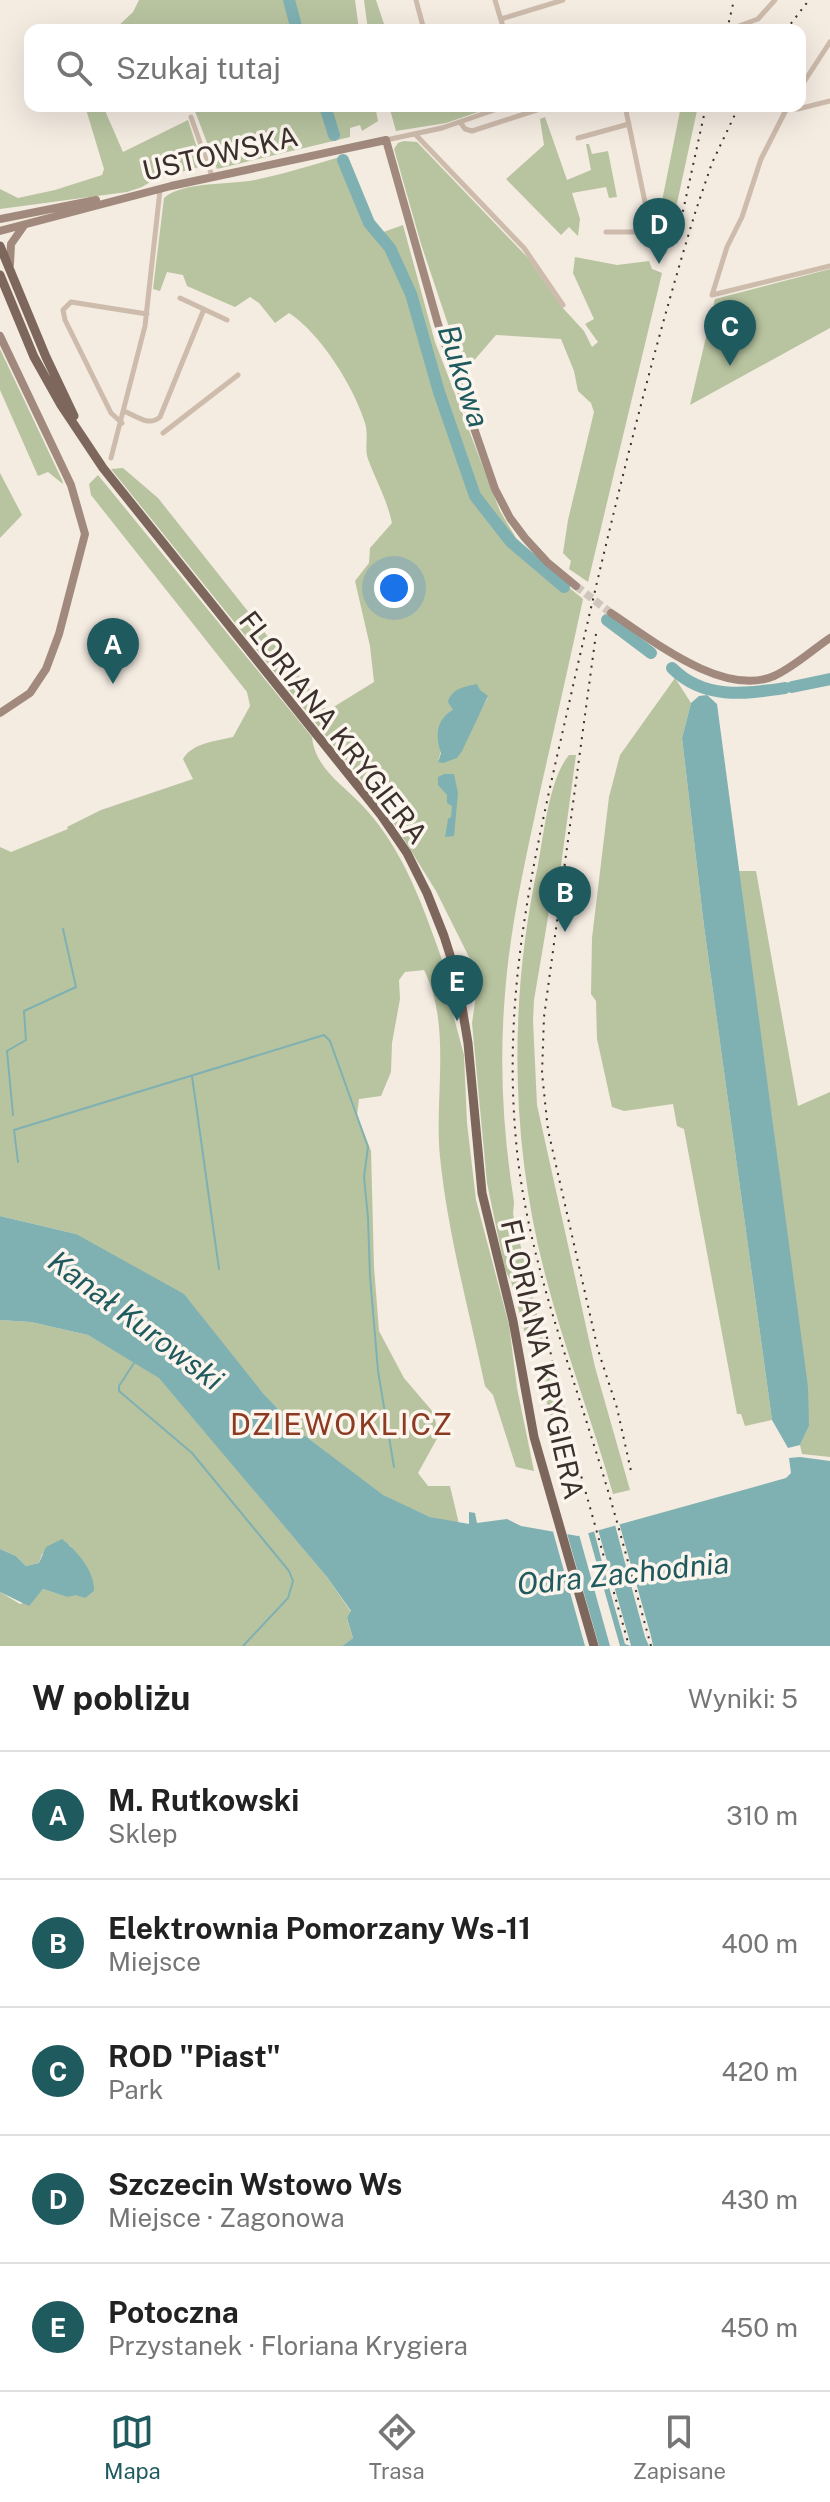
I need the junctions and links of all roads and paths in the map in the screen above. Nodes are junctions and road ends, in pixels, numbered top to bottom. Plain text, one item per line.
1 (416, 0) edge
2 (495, 0) edge
3 (563, 0) edge
4 (775, 0) edge
5 (501, 19) junction
6 (422, 24) edge
7 (502, 24) edge
8 (747, 24) edge
9 (830, 42) edge
10 (806, 79) edge
11 (830, 101) edge
12 (806, 107) edge
13 (489, 112) edge
14 (531, 112) edge
15 (626, 112) edge
16 (784, 112) edge
17 (191, 117) dead end
18 (460, 122) junction
19 (629, 124) junction
20 (415, 134) junction
21 (578, 138) dead end
22 (386, 140) junction
23 (212, 177) junction
24 (160, 189) junction
25 (129, 196) junction
26 (0, 213) edge
27 (22, 213) junction
28 (0, 219) edge
29 (29, 223) junction
30 (0, 231) edge
31 (606, 232) dead end
32 (0, 246) edge
33 (830, 266) edge
34 (11, 273) junction
35 (0, 275) edge
36 (180, 298) dead end
37 (563, 305) dead end
38 (204, 309) junction
39 (147, 314) junction
40 (227, 320) dead end
41 (0, 336) edge
42 (238, 375) dead end
43 (124, 411) junction
44 (122, 423) junction
45 (82, 433) junction
46 (163, 433) dead end
47 (111, 458) dead end
48 (576, 586) tunnel mouth
49 (611, 613) tunnel mouth
50 (830, 638) edge
51 (0, 713) edge
52 (594, 1646) edge

1 - 6 street
2 - 5 street
3 - 5 street
4 - 8 street
5 - 7 street
9 - 10 street
11 - 12 street
13 - 18 street, USTOWSKA
14 - 18 street, USTOWSKA
15 - 19 street
16 - 33 street
17 - 23 street
18 - 20 street, USTOWSKA
19 - 21 street
19 - 31 street
20 - 22 street, USTOWSKA
20 - 37 street
22 - 23 street, USTOWSKA
22 - 48 street
23 - 24 street, USTOWSKA
24 - 25 street, USTOWSKA
24 - 39 street
25 - 27 street, USTOWSKA
25 - 29 street, USTOWSKA
26 - 27 street, USTOWSKA
27 - 28 street, USTOWSKA
29 - 30 street, USTOWSKA
29 - 34 street
32 - 34 main road, FLORIANA KRYGIERA
34 - 45 main road, FLORIANA KRYGIERA
35 - 45 main road, FLORIANA KRYGIERA
36 - 38 street
38 - 40 street
38 - 43 street
39 - 43 street
39 - 44 street
41 - 51 street
42 - 46 street
43 - 44 street
44 - 47 street
45 - 52 main road, FLORIANA KRYGIERA
49 - 50 street

